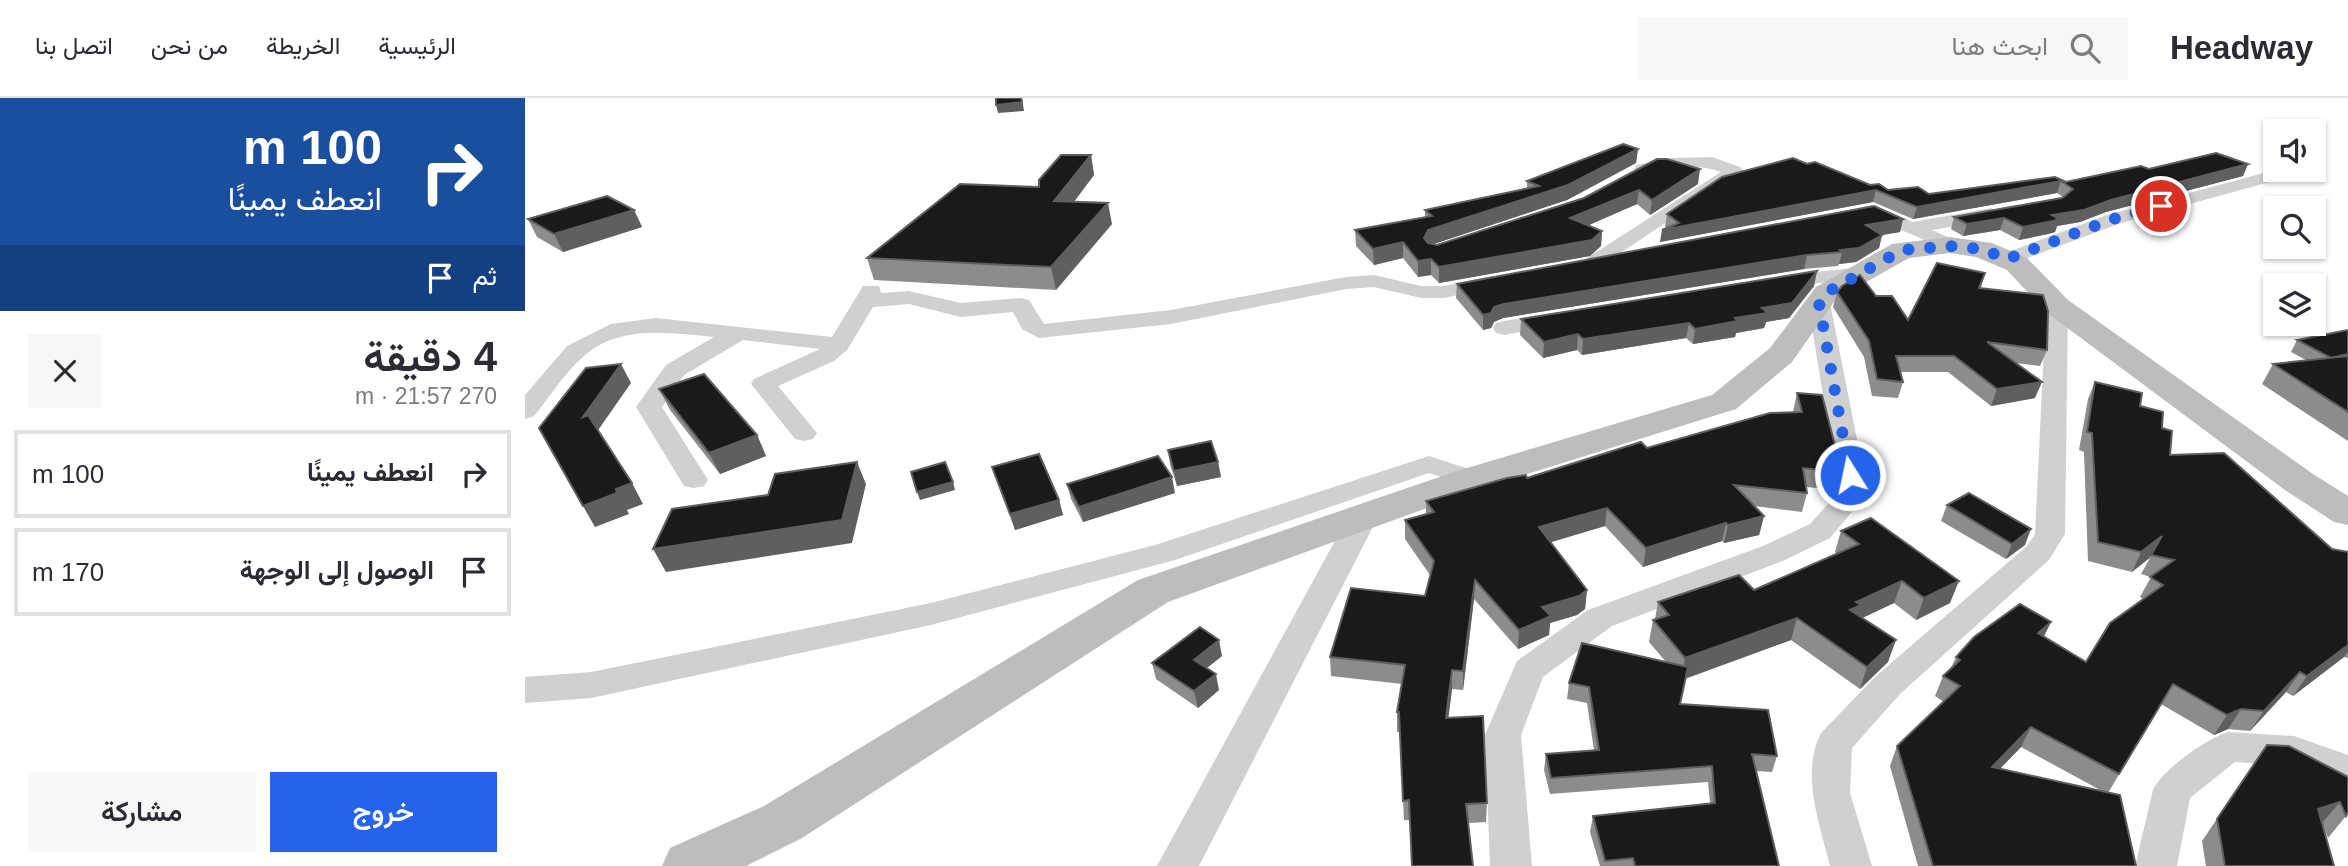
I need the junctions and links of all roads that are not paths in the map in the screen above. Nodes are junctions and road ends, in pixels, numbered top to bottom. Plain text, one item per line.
1 (1629, 176) edge
2 (2263, 178) edge
3 (2004, 211) edge
4 (1846, 216) edge
5 (1911, 228) junction
6 (1950, 246) junction
7 (1644, 254) edge
8 (2007, 259) junction
9 (1591, 264) junction
10 (1565, 269) edge
11 (1861, 273) junction
12 (1513, 279) edge
13 (1763, 285) edge
14 (1819, 303) junction
15 (2057, 306) junction
16 (1572, 316) edge
17 (1504, 328) dead end
18 (740, 332) junction
19 (839, 345) junction
20 (525, 411) edge
21 (804, 433) dead end
22 (1471, 479) junction
23 (694, 480) dead end
24 (2348, 513) edge
25 (1363, 517) junction
26 (525, 690) edge
27 (2348, 771) edge
28 (690, 866) edge
29 (1178, 866) edge
30 (1511, 866) edge
31 (1851, 866) edge
32 (2155, 866) edge

1 - 9 street
2 - 8 street
3 - 5 street
4 - 5 street
5 - 6 street
6 - 8 street
6 - 11 street
7 - 9 street
8 - 15 street
9 - 10 street
11 - 13 street
11 - 14 street
12 - 19 street
14 - 22 street
14 - 30 street
15 - 24 street
15 - 31 street
16 - 17 street
18 - 19 street
18 - 20 street
18 - 23 street
19 - 21 street
22 - 25 street
22 - 26 street
25 - 28 street
25 - 29 street
27 - 32 street

